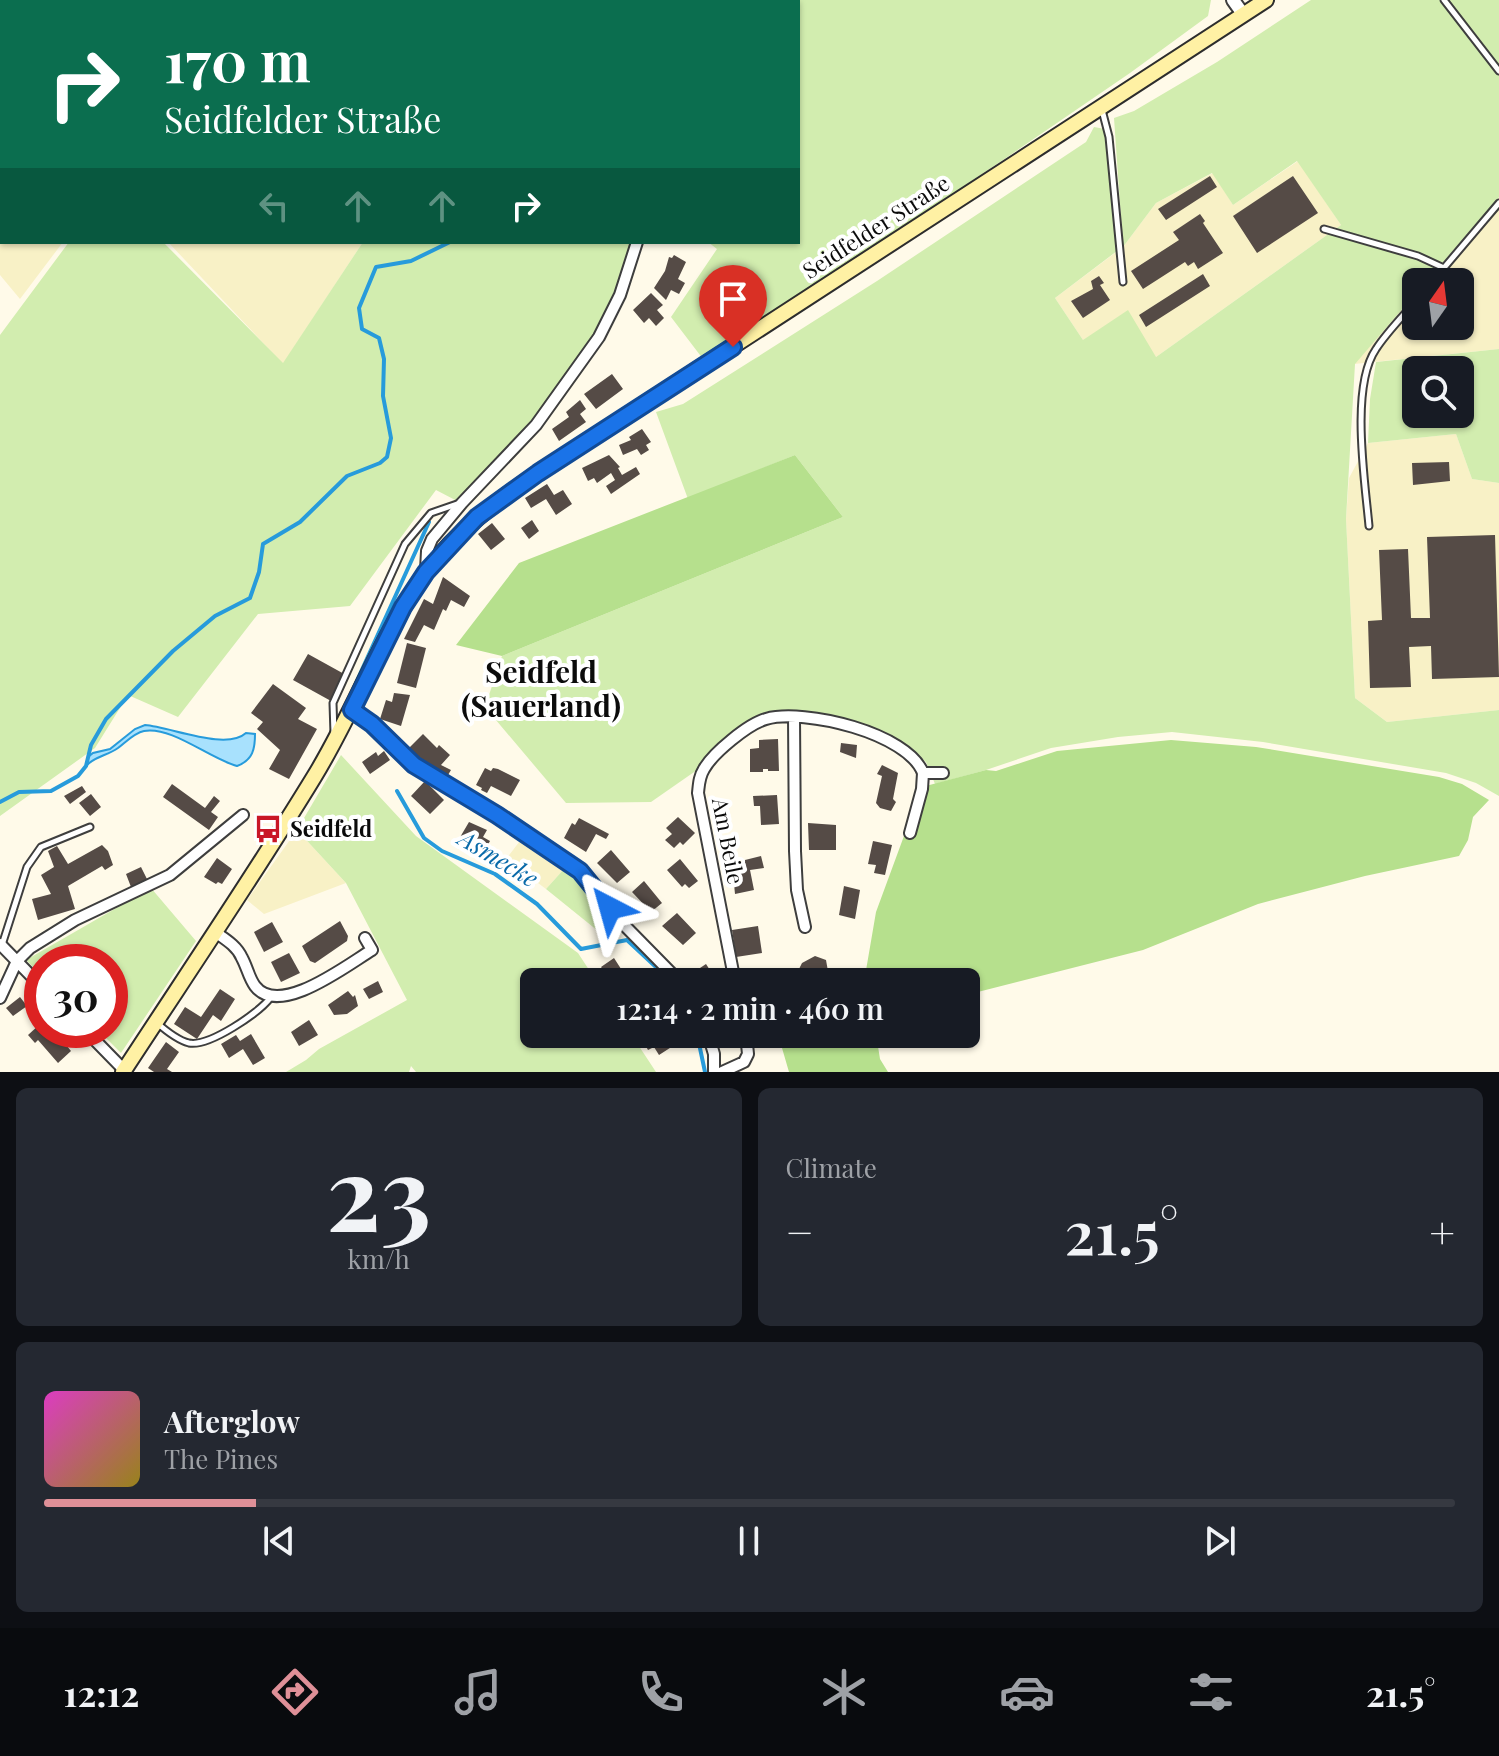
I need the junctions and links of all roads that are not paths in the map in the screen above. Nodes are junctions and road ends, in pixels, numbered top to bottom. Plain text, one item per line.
1 (1233, 0) edge
2 (1266, 0) edge
3 (1444, 0) edge
4 (1243, 14) junction
5 (1499, 71) edge
6 (1101, 105) junction
7 (1499, 203) edge
8 (1324, 229) dead end
9 (636, 244) edge
10 (1444, 268) joint
11 (1123, 282) dead end
12 (1402, 318) edge
13 (462, 503) junction
14 (1369, 526) dead end
15 (426, 572) junction
16 (352, 710) junction
17 (794, 717) junction
18 (334, 744) junction
19 (923, 773) junction
20 (943, 773) dead end
21 (243, 815) dead end
22 (90, 827) dead end
23 (910, 833) dead end
24 (805, 927) dead end
25 (215, 932) junction
26 (365, 938) dead end
27 (1, 945) edge
28 (17, 961) junction
29 (24, 968) edge
30 (666, 968) edge
31 (732, 968) edge
32 (271, 997) junction
33 (0, 998) edge
34 (156, 1021) junction
35 (102, 1048) edge
36 (712, 1048) edge
37 (747, 1048) edge
38 (123, 1071) edge
39 (714, 1072) edge
40 (722, 1072) edge

1 - 4 street
2 - 4 main road, Seidfelder Straße
3 - 5 lane
4 - 6 main road, Seidfelder Straße
6 - 11 lane
6 - 15 main road, Seidfelder Straße
7 - 10 lane
8 - 10 lane
9 - 13 street, Seidfelder Straße
12 - 14 lane
13 - 15 street, Seidfelder Straße
13 - 18 lane
15 - 16 main road, Seidfelder Straße
16 - 18 main road, Seidfelder Straße
16 - 30 street
17 - 19 street, Am Beile
17 - 24 street
17 - 31 street, Am Beile
18 - 25 main road, Seidfelder Straße
19 - 20 street
19 - 23 street
21 - 28 street
22 - 27 lane
25 - 32 street
25 - 34 main road, Seidfelder Straße
26 - 32 street
27 - 28 street
28 - 29 street
28 - 33 street
32 - 34 lane
34 - 38 main road, Seidfelder Straße
35 - 38 street, Seidfelder Straße
36 - 39 street
37 - 40 street

